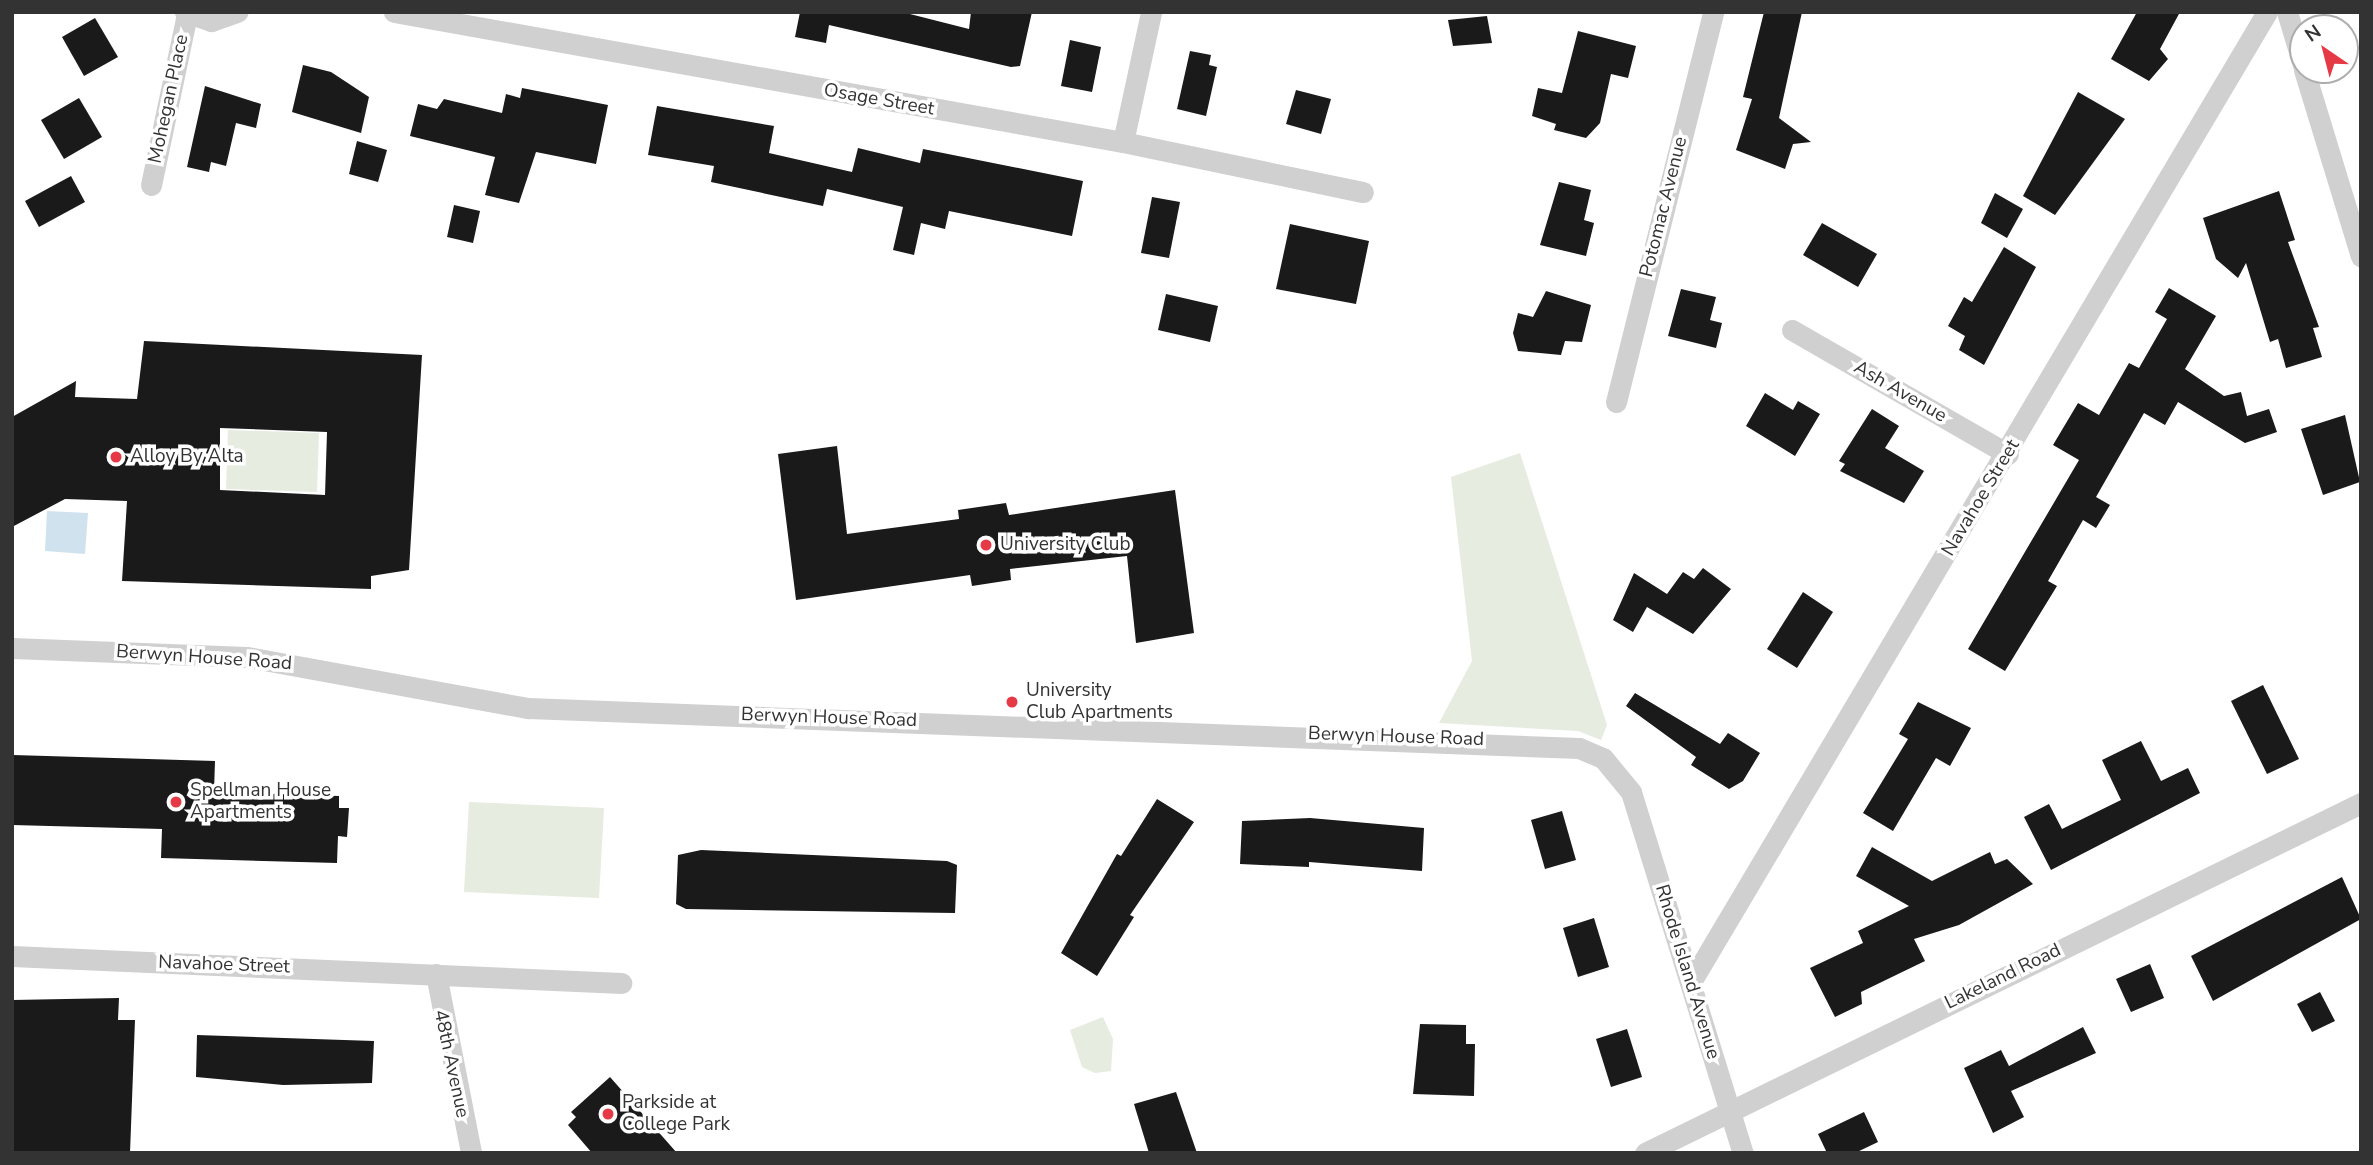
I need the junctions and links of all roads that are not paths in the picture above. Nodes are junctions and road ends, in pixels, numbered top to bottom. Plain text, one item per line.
1 (237, 12) edge
2 (394, 12) edge
3 (1151, 12) edge
4 (1713, 12) edge
5 (2267, 12) edge
6 (186, 13) edge
7 (2309, 84) edge
8 (1123, 142) junction
9 (151, 185) dead end
10 (1363, 192) dead end
11 (2361, 256) edge
12 (1793, 330) dead end
13 (1616, 402) dead end
14 (2008, 454) junction
15 (12, 648) edge
16 (1631, 792) joint
17 (2361, 803) edge
18 (12, 956) edge
19 (436, 974) junction
20 (1691, 982) junction
21 (621, 983) dead end
22 (1730, 1112) junction
23 (471, 1153) edge
24 (1645, 1153) edge
25 (1743, 1153) edge

1 - 6 street, Mohegan Place
2 - 8 street, Osage Street
3 - 8 street
4 - 13 street, Potomac Avenue
5 - 14 street, Navahoe Street
6 - 9 street, Mohegan Place
7 - 11 street
8 - 10 street, Osage Street
12 - 14 street, Ash Avenue
14 - 20 street, Navahoe Street
15 - 16 street, Berwyn House Road
16 - 20 street, Rhode Island Avenue
17 - 22 street, Lakeland Road
18 - 19 street, Navahoe Street
19 - 21 street, Navahoe Street
19 - 23 street, 48th Avenue
20 - 22 street, Rhode Island Avenue
22 - 24 street, Lakeland Road
22 - 25 street, Rhode Island Avenue

